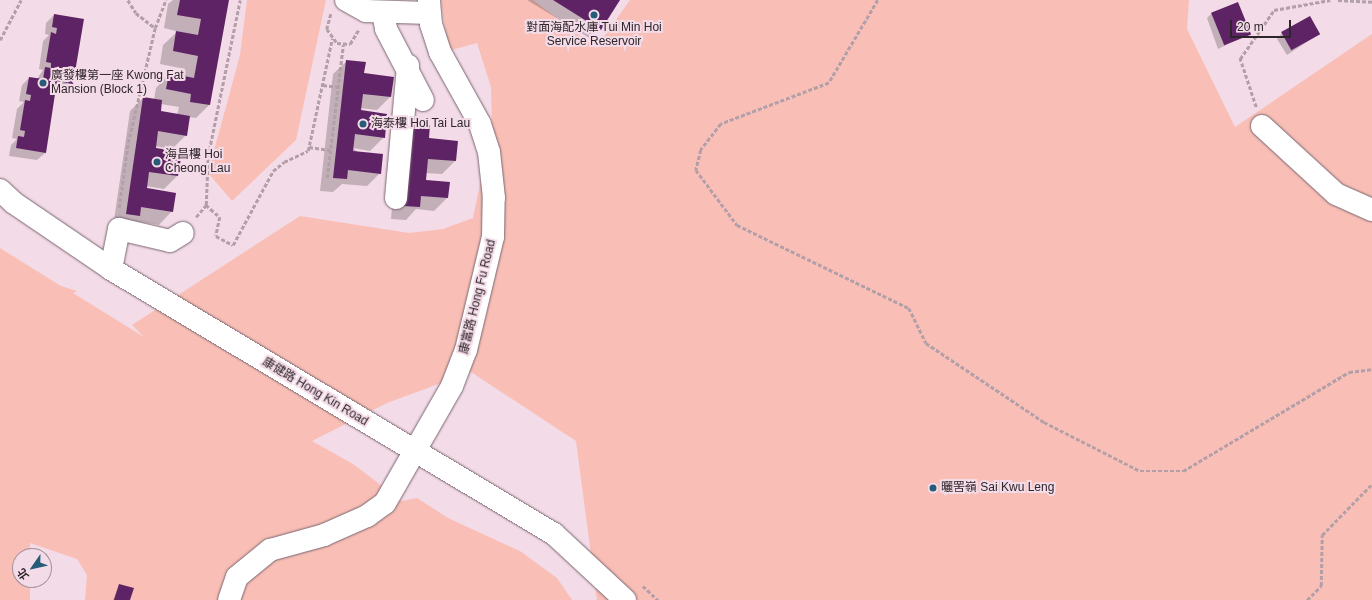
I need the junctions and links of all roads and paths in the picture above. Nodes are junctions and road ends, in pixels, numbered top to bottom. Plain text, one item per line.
1 (21, 0) edge
2 (128, 0) edge
3 (166, 0) edge
4 (240, 0) edge
5 (878, 0) edge
6 (1330, 0) edge
7 (1338, 0) edge
8 (1372, 2) edge
9 (339, 6) edge
10 (429, 6) edge
11 (383, 13) junction
12 (362, 23) dead end
13 (155, 28) junction
14 (332, 39) junction
15 (0, 40) edge
16 (344, 45) junction
17 (408, 66) junction
18 (323, 85) junction
19 (338, 87) junction
20 (423, 100) dead end
21 (1262, 126) joint
22 (309, 147) junction
23 (330, 150) junction
24 (327, 178) dead end
25 (0, 190) edge
26 (396, 198) dead end
27 (1372, 210) edge
28 (118, 230) junction
29 (183, 233) dead end
30 (111, 269) junction
31 (1372, 369) edge
32 (413, 451) junction
33 (1372, 484) edge
34 (229, 600) edge
35 (626, 600) edge
36 (1307, 600) edge

1 - 15 path
2 - 13 path
3 - 13 path
4 - 22 path
5 - 31 path
6 - 21 path
7 - 8 path
9 - 11 street
9 - 14 path
10 - 11 street
10 - 32 street, 康富路 Hong Fu Road
11 - 17 street
12 - 16 path
13 - 28 path
14 - 16 path
14 - 18 path
16 - 19 path
17 - 20 street
17 - 26 street
18 - 19 path
18 - 22 path
19 - 23 path
21 - 27 street
22 - 23 path
23 - 24 path
25 - 30 street, 康健路 Hong Kin Road
28 - 29 street
28 - 30 street
30 - 32 street, 康健路 Hong Kin Road
32 - 34 street, 康富路 Hong Fu Road
32 - 35 street, 康健路 Hong Kin Road
33 - 36 path

